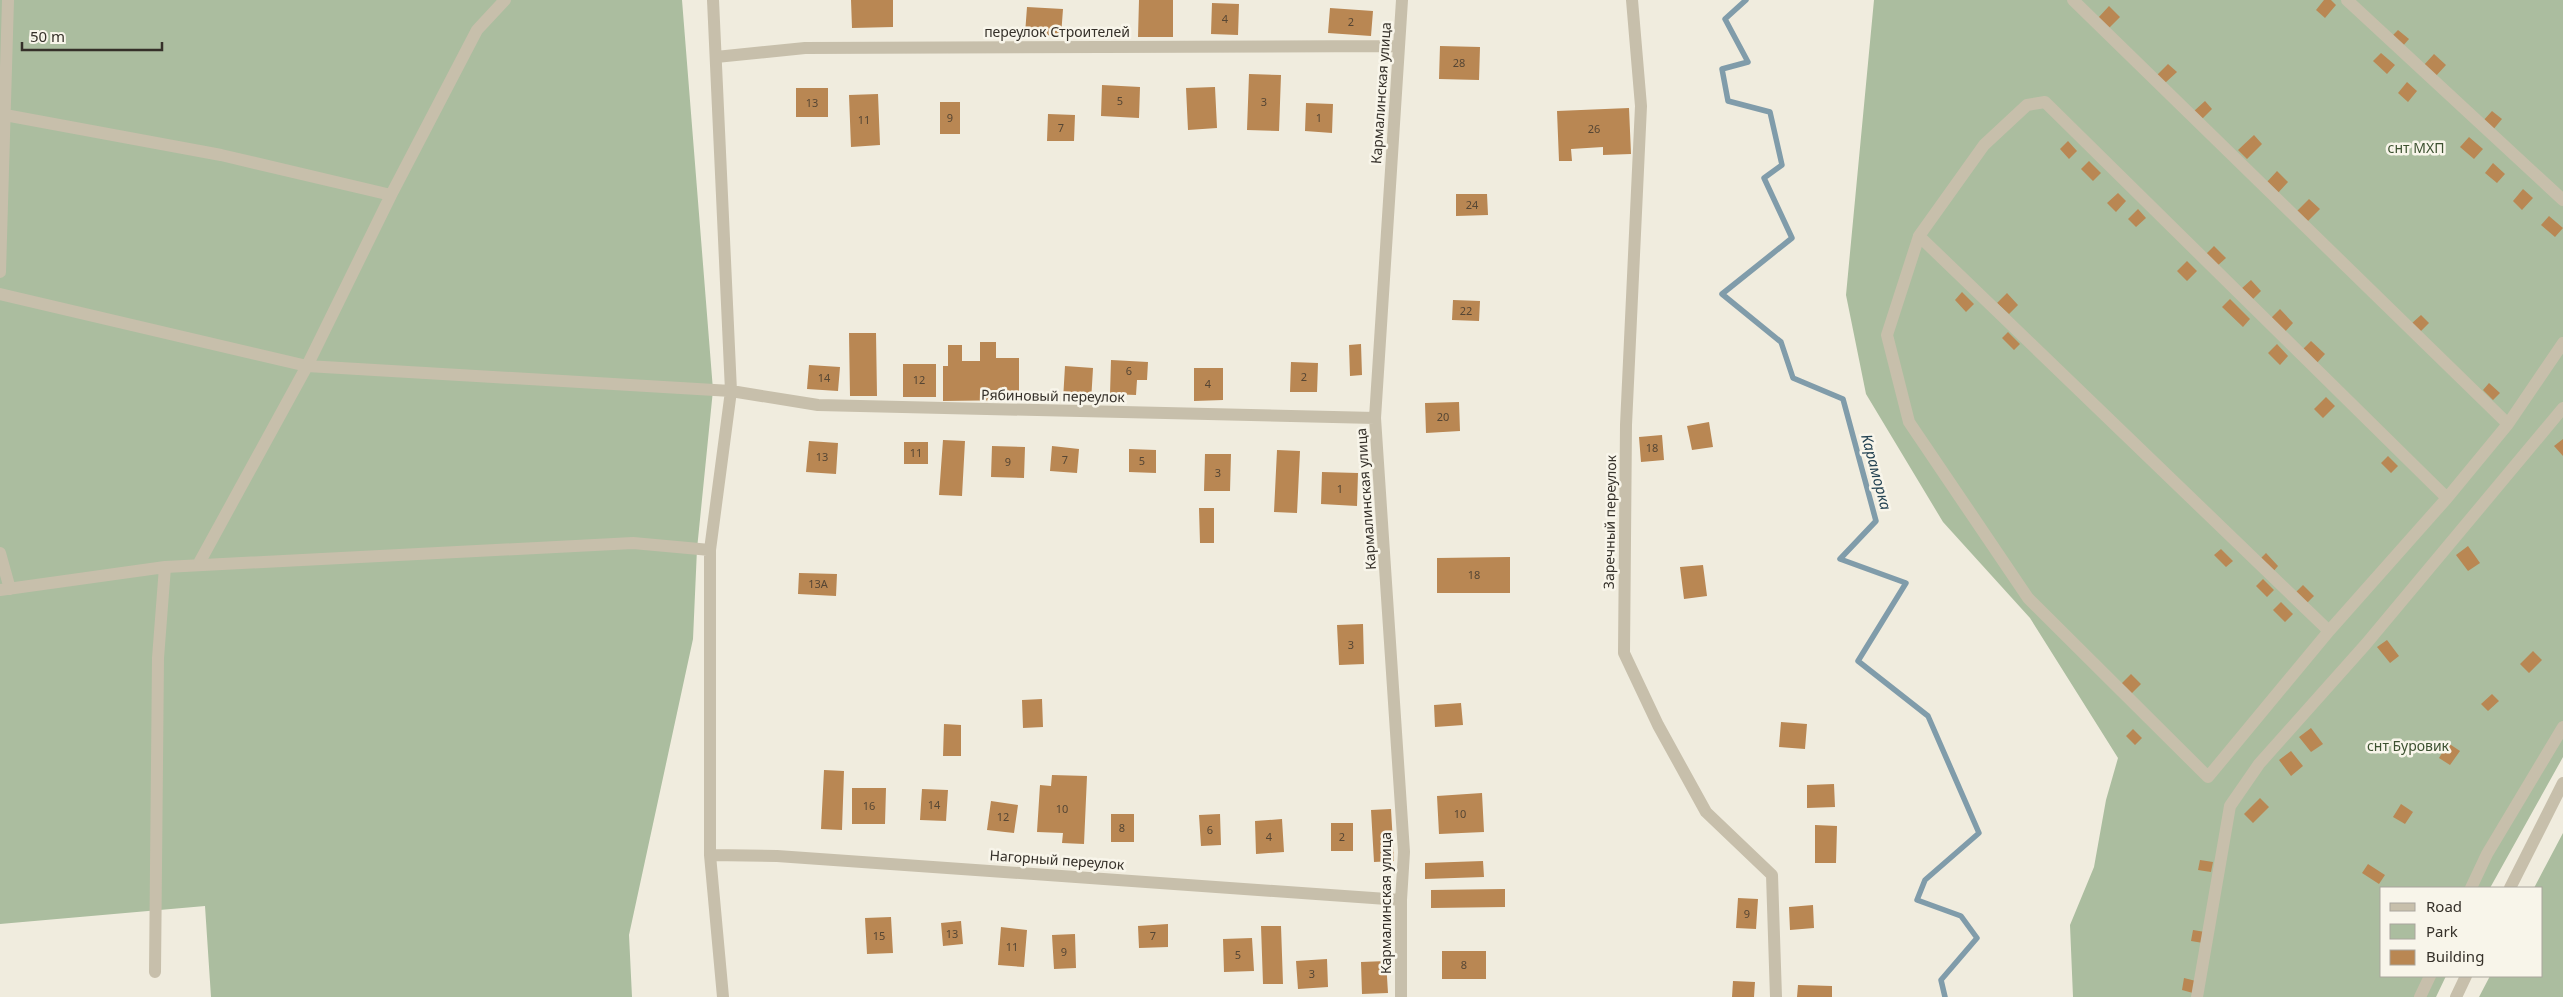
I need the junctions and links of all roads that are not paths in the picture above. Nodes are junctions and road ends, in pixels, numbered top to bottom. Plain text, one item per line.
1 (8, 0) edge
2 (505, 0) edge
3 (713, 0) edge
4 (1402, 0) edge
5 (1632, 0) edge
6 (2073, 0) edge
7 (2347, 0) edge
8 (1399, 46) junction
9 (716, 57) junction
10 (5, 115) junction
11 (391, 195) junction
12 (2563, 200) edge
13 (1919, 236) junction
14 (0, 272) edge
15 (0, 294) edge
16 (2563, 343) edge
17 (307, 366) junction
18 (731, 391) junction
19 (2563, 408) edge
20 (1375, 418) junction
21 (2508, 424) junction
22 (2447, 498) junction
23 (710, 550) junction
24 (0, 553) edge
25 (198, 565) junction
26 (165, 567) junction
27 (5, 590) edge
28 (2329, 630) junction
29 (2563, 727) edge
30 (2563, 782) edge
31 (710, 855) junction
32 (2471, 887) edge
33 (2510, 887) edge
34 (1401, 900) junction
35 (155, 972) dead end
36 (2430, 977) edge
37 (2466, 977) edge
38 (723, 997) edge
39 (1401, 997) edge
40 (1776, 997) edge
41 (2197, 997) edge
42 (2420, 997) edge
43 (2456, 997) edge

1 - 10 street
2 - 11 street
3 - 9 street
4 - 8 street, Кармалинская улица
5 - 40 street, Заречный переулок
6 - 21 street
7 - 12 street
8 - 9 street, переулок Строителей
8 - 20 street, Кармалинская улица
9 - 18 street
10 - 11 street
10 - 14 street
11 - 17 street
13 - 22 street
13 - 28 street
13 - 28 street
15 - 17 street, Рябиновый переулок
16 - 21 street
17 - 18 street, Рябиновый переулок
17 - 25 street
18 - 20 street, Рябиновый переулок
18 - 23 street
19 - 41 street
20 - 34 street, Кармалинская улица
21 - 22 street
22 - 28 street
23 - 25 street
23 - 31 street
24 - 27 street
25 - 26 street
26 - 27 street
26 - 35 street
29 - 32 street
30 - 33 street
31 - 34 street, Нагорный переулок
31 - 38 street
34 - 39 street, Кармалинская улица
36 - 42 street
37 - 43 street

